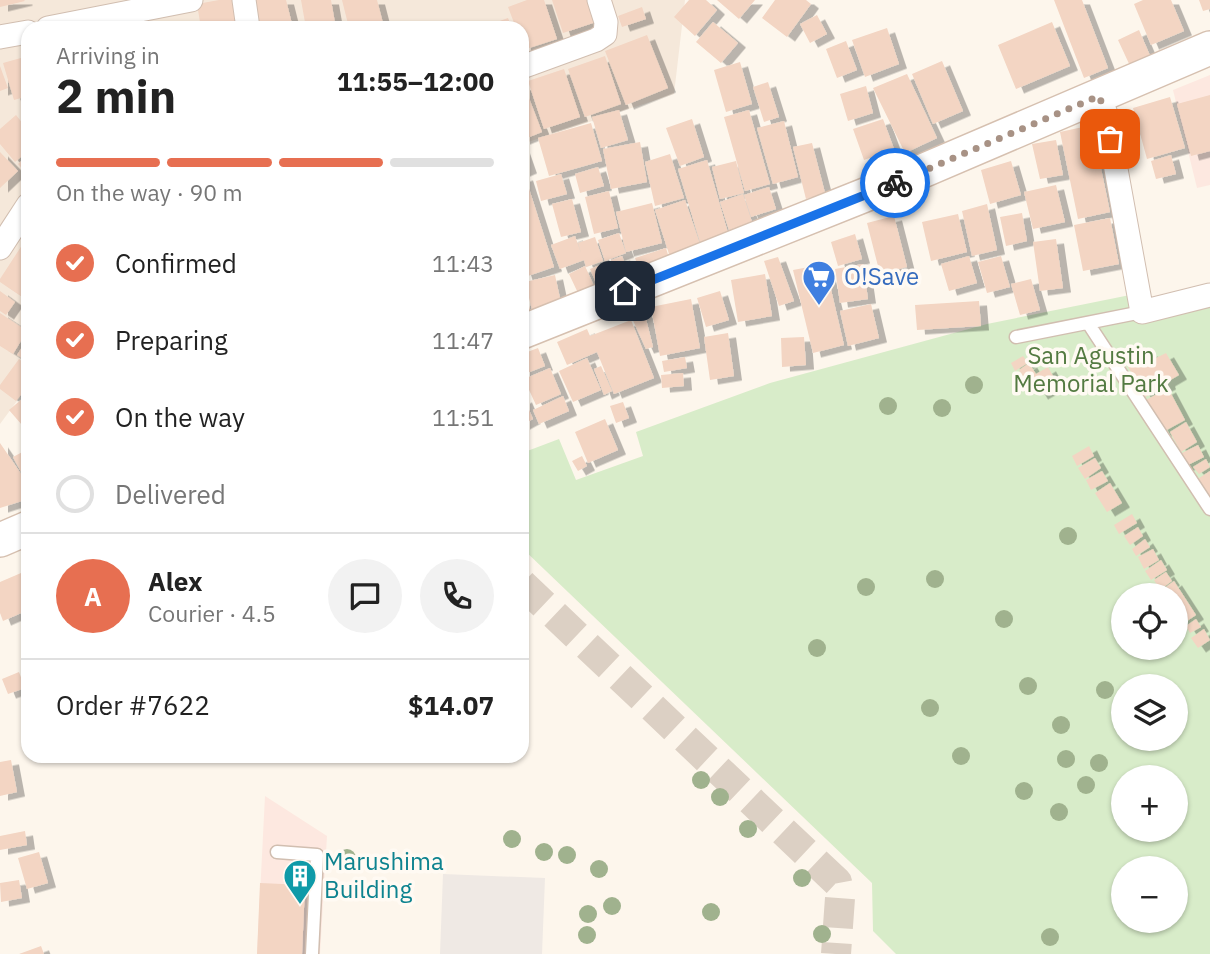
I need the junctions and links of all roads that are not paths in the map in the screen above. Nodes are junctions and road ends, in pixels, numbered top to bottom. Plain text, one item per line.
1 (191, 0) edge
2 (244, 0) edge
3 (599, 0) edge
4 (84, 21) edge
5 (247, 21) edge
6 (21, 33) edge
7 (0, 37) edge
8 (1210, 48) edge
9 (529, 64) edge
10 (1099, 96) junction
11 (21, 216) edge
12 (0, 248) edge
13 (1210, 295) edge
14 (1147, 310) junction
15 (1088, 323) junction
16 (529, 329) edge
17 (1016, 337) dead end
18 (1210, 509) edge
19 (21, 531) edge
20 (0, 540) edge
21 (277, 852) dead end
22 (312, 954) edge

1 - 4 street
2 - 5 street
3 - 9 street
6 - 7 street
8 - 10 main road
10 - 14 street
10 - 16 main road
11 - 12 street
13 - 14 street
14 - 15 lane
15 - 17 lane
15 - 18 lane
19 - 20 main road
21 - 22 lane

